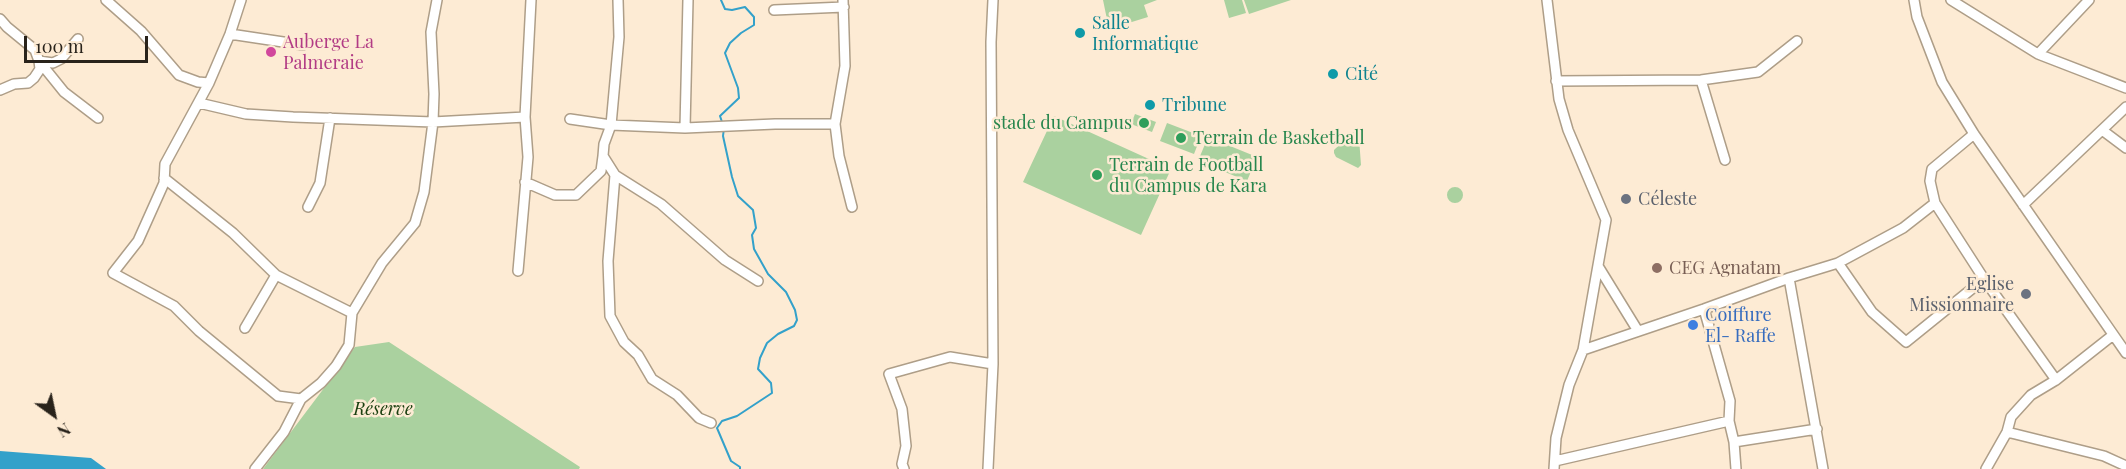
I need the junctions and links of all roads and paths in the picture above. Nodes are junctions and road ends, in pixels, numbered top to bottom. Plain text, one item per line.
1 (106, 0) edge
2 (241, 0) edge
3 (437, 0) edge
4 (531, 0) edge
5 (618, 0) edge
6 (688, 0) edge
7 (993, 0) edge
8 (1547, 0) edge
9 (1914, 0) edge
10 (1951, 0) edge
11 (2089, 0) edge
12 (843, 3) edge
13 (774, 10) dead end
14 (0, 19) edge
15 (230, 34) junction
16 (78, 39) dead end
17 (1797, 41) dead end
18 (303, 45) dead end
19 (2038, 54) junction
20 (39, 61) junction
21 (1701, 80) junction
22 (1556, 81) junction
23 (209, 83) junction
24 (2126, 88) edge
25 (0, 90) edge
26 (199, 103) junction
27 (2126, 107) edge
28 (525, 117) junction
29 (98, 118) dead end
30 (330, 118) junction
31 (570, 119) dead end
32 (433, 122) junction
33 (835, 124) junction
34 (611, 125) junction
35 (685, 128) junction
36 (2102, 130) junction
37 (1974, 134) junction
38 (2126, 148) edge
39 (603, 156) junction
40 (1725, 160) dead end
41 (615, 175) junction
42 (164, 178) junction
43 (525, 182) junction
44 (1935, 203) junction
45 (2023, 205) junction
46 (308, 207) dead end
47 (852, 207) dead end
48 (1831, 265) junction
49 (1598, 266) junction
50 (518, 271) dead end
51 (276, 275) junction
52 (1789, 278) junction
53 (1984, 279) junction
54 (758, 281) dead end
55 (1704, 309) junction
56 (352, 313) junction
57 (245, 328) dead end
58 (1638, 331) junction
59 (2113, 335) junction
60 (1583, 350) junction
61 (2126, 353) edge
62 (993, 364) junction
63 (2056, 380) junction
64 (301, 399) junction
65 (1729, 421) junction
66 (711, 423) dead end
67 (1817, 429) junction
68 (2007, 432) junction
69 (1734, 442) junction
70 (1555, 465) edge
71 (2126, 466) edge
72 (255, 469) edge
73 (904, 469) edge
74 (988, 469) edge
75 (1736, 469) edge
76 (1823, 469) edge
77 (1986, 469) edge

1 - 23 street
2 - 15 street
3 - 32 street
4 - 28 street
5 - 34 street
6 - 35 street
7 - 62 street
8 - 22 street
9 - 37 street
10 - 19 street
11 - 19 street
12 - 13 street
12 - 33 street
14 - 20 street
15 - 18 street
15 - 23 street
16 - 20 street
17 - 21 street
19 - 24 street
20 - 25 street
20 - 29 street
21 - 22 street
21 - 40 street
22 - 49 street
23 - 26 street
26 - 30 street
26 - 42 street
27 - 36 street
28 - 32 street
28 - 43 street
30 - 32 street
30 - 46 street
31 - 34 street
32 - 56 street
33 - 35 street
33 - 47 street
34 - 35 street
34 - 39 street
36 - 38 street
36 - 45 street
37 - 44 street
37 - 45 street
39 - 41 street
39 - 43 street
41 - 54 street
41 - 66 street
42 - 51 street
42 - 64 street
43 - 50 street
44 - 48 street
44 - 53 street
45 - 59 street
48 - 52 street
48 - 53 street
49 - 58 street
49 - 60 street
51 - 56 street
51 - 57 street
52 - 55 street
52 - 67 street
53 - 63 street
55 - 58 street
55 - 65 street
56 - 64 street
58 - 60 street
59 - 61 street
59 - 63 street
60 - 70 street
62 - 73 street
62 - 74 street
63 - 68 street
64 - 72 street
65 - 69 street
65 - 70 street
67 - 69 street
67 - 76 street
68 - 71 street
68 - 77 street
69 - 75 street

